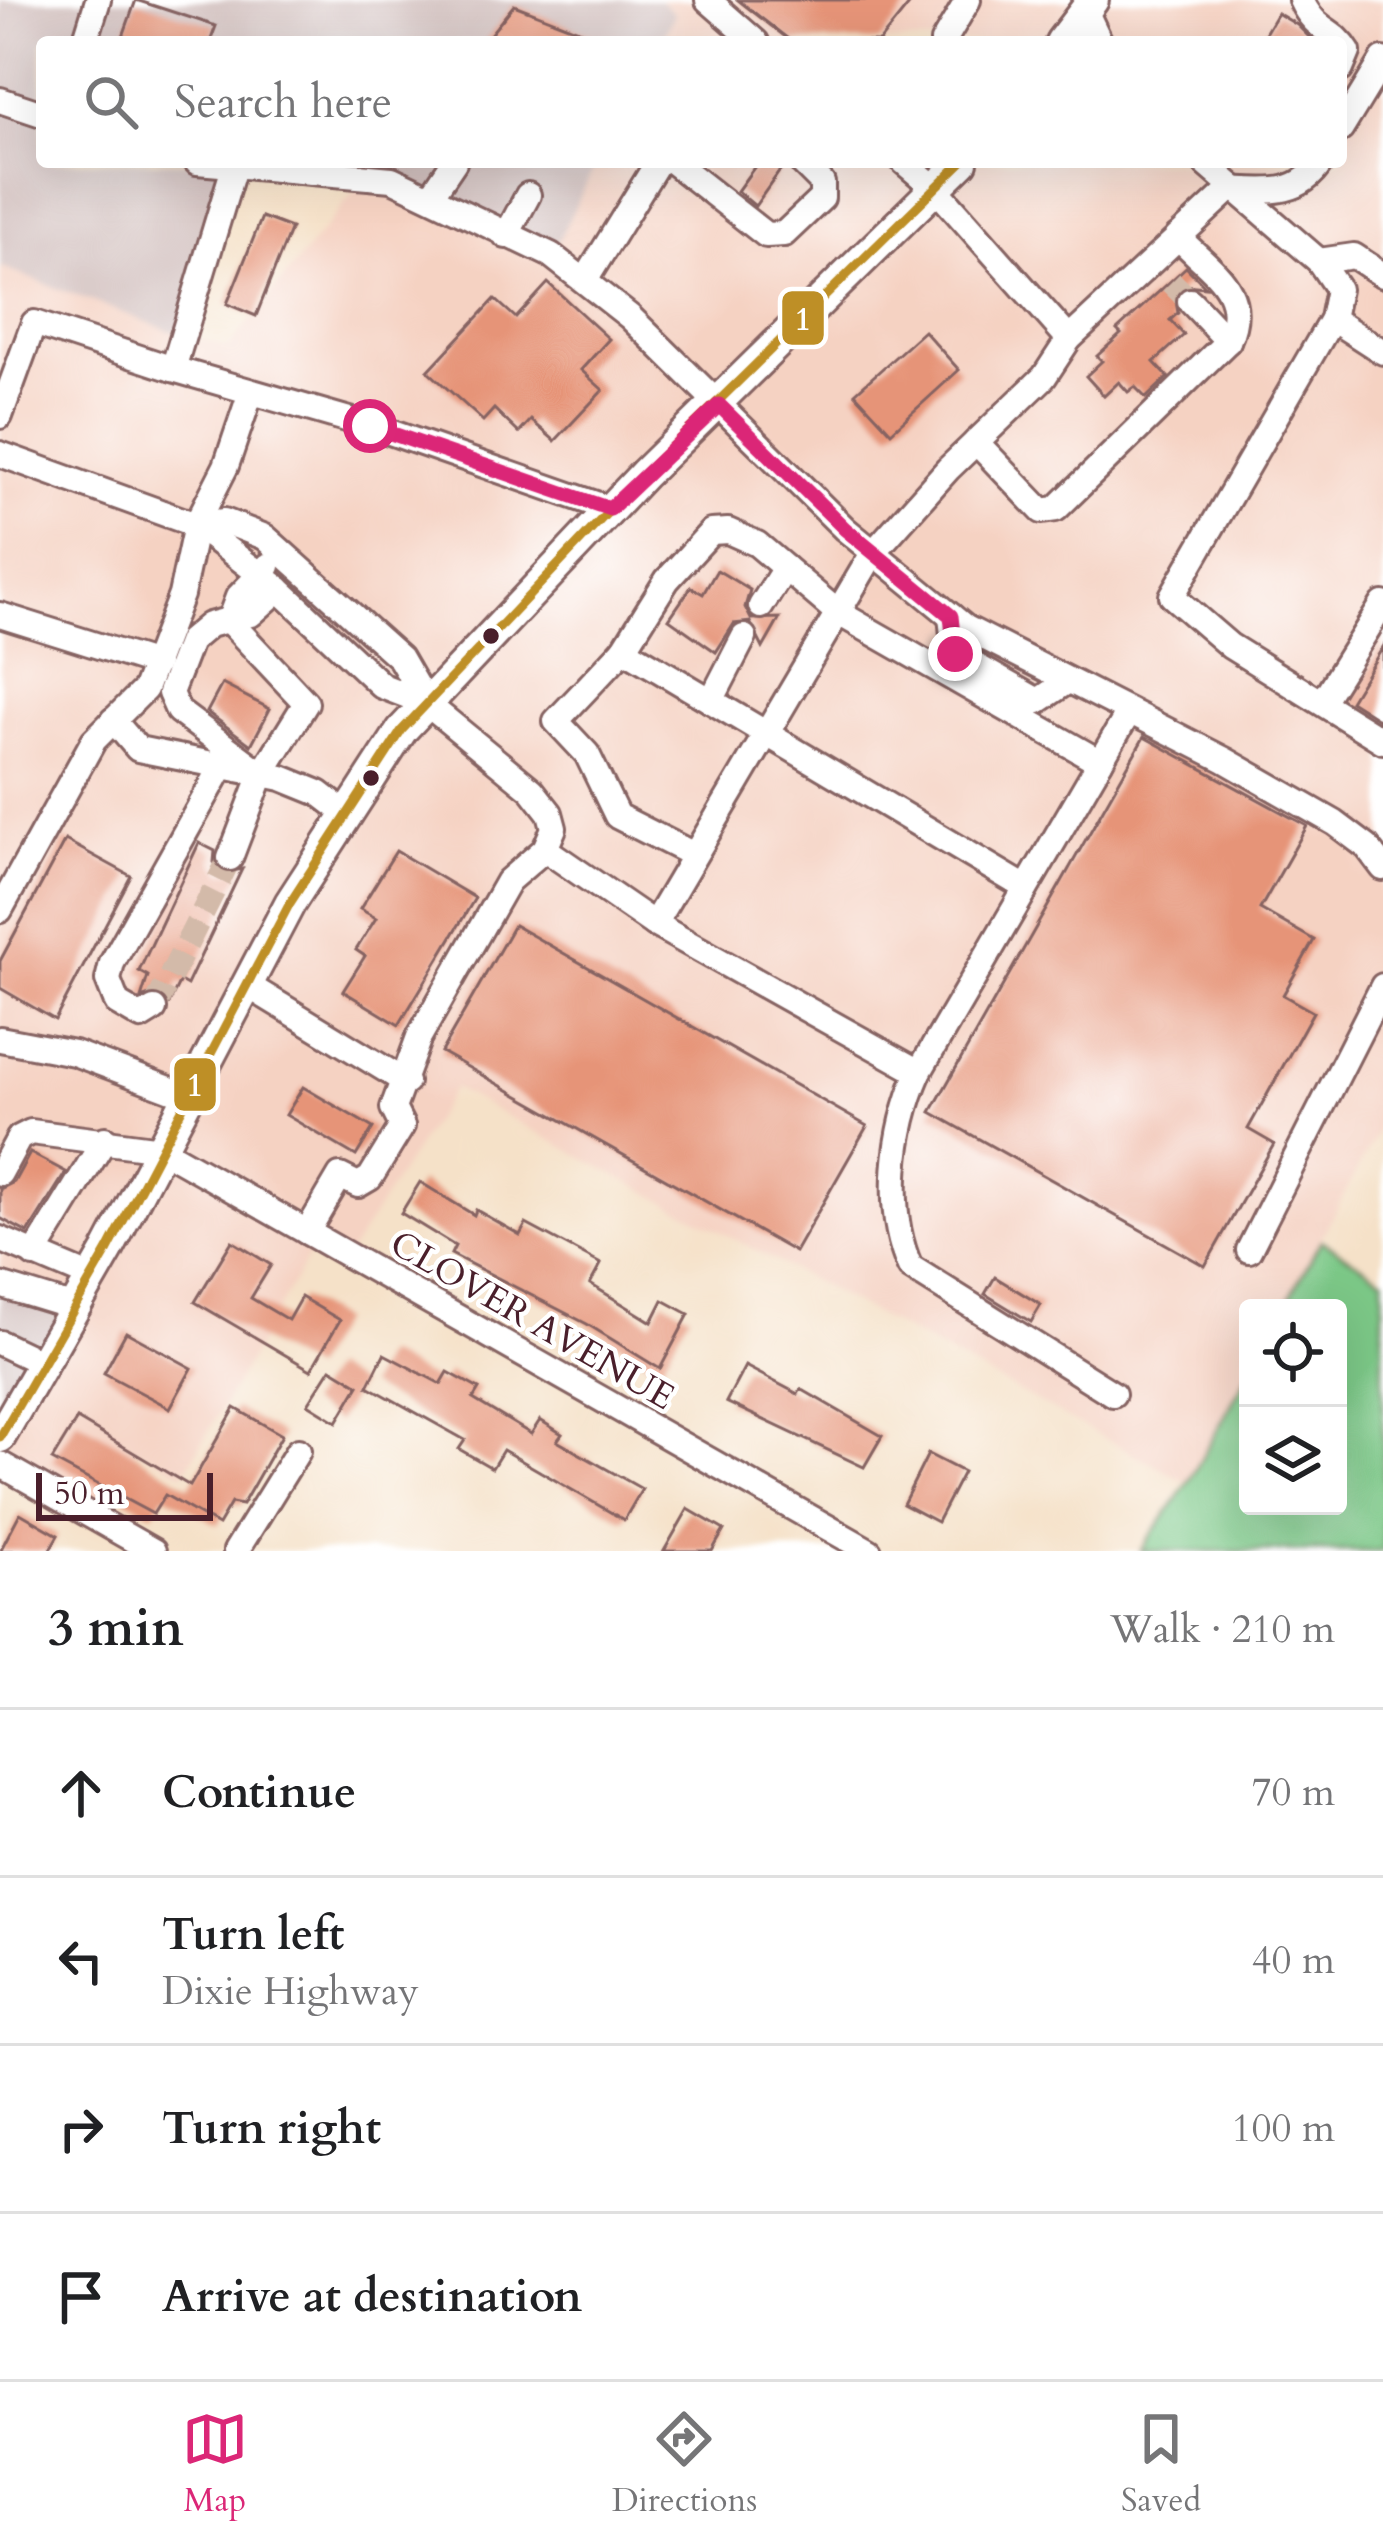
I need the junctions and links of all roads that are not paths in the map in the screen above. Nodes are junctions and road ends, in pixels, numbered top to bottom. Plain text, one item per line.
1 (98, 0) edge
2 (708, 0) edge
3 (968, 0) edge
4 (1301, 0) edge
5 (1089, 5) edge
6 (87, 36) edge
7 (748, 36) edge
8 (947, 36) edge
9 (1066, 36) edge
10 (1098, 36) edge
11 (1334, 36) edge
12 (1383, 61) edge
13 (0, 100) edge
14 (36, 112) edge
15 (1347, 119) edge
16 (233, 168) edge
17 (260, 168) edge
18 (450, 168) edge
19 (654, 168) edge
20 (681, 168) edge
21 (807, 168) edge
22 (911, 168) edge
23 (957, 168) edge
24 (1210, 168) edge
25 (1316, 168) edge
26 (1229, 189) junction
27 (937, 190) junction
28 (528, 195) dead end
29 (431, 196) junction
30 (506, 236) junction
31 (1178, 237) junction
32 (1152, 262) junction
33 (1318, 262) junction
34 (1383, 275) edge
35 (586, 279) junction
36 (1171, 282) tunnel mouth
37 (1190, 302) tunnel mouth
38 (1333, 319) junction
39 (1069, 339) junction
40 (1228, 341) junction
41 (1383, 352) edge
42 (173, 369) junction
43 (250, 394) junction
44 (719, 405) junction
45 (0, 416) edge
46 (976, 442) junction
47 (0, 454) edge
48 (610, 509) junction
49 (196, 525) junction
50 (282, 552) junction
51 (873, 553) junction
52 (784, 568) junction
53 (270, 582) junction
54 (1383, 604) edge
55 (760, 606) dead end
56 (836, 612) junction
57 (0, 615) edge
58 (229, 621) junction
59 (744, 637) dead end
60 (624, 649) junction
61 (156, 664) junction
62 (711, 700) junction
63 (1322, 702) junction
64 (426, 703) junction
65 (1129, 712) junction
66 (113, 720) junction
67 (766, 733) junction
68 (1383, 741) edge
69 (1100, 762) junction
70 (223, 766) junction
71 (262, 774) junction
72 (345, 813) junction
73 (545, 849) junction
74 (694, 855) junction
75 (230, 858) tunnel mouth
76 (1383, 868) edge
77 (1026, 888) junction
78 (0, 910) edge
79 (654, 924) junction
80 (247, 986) junction
81 (1383, 986) edge
82 (154, 1010) dead end
83 (0, 1040) edge
84 (919, 1072) junction
85 (406, 1082) junction
86 (188, 1096) junction
87 (106, 1139) junction
88 (160, 1149) junction
89 (0, 1173) edge
90 (308, 1232) junction
91 (0, 1239) edge
92 (1249, 1250) dead end
93 (34, 1255) junction
94 (92, 1278) junction
95 (0, 1285) edge
96 (75, 1308) junction
97 (0, 1343) edge
98 (43, 1363) junction
99 (1113, 1394) dead end
100 (0, 1437) edge
101 (298, 1451) dead end
102 (0, 1464) edge
103 (152, 1551) edge
104 (236, 1551) edge
105 (869, 1551) edge

1 - 6 street
2 - 7 street
3 - 8 street
4 - 11 street
5 - 9 main road
5 - 10 street
12 - 15 street
13 - 14 street
16 - 42 street
17 - 29 street
18 - 29 street
19 - 35 street
20 - 21 street
22 - 27 street
23 - 27 main road
24 - 26 street
25 - 26 street
26 - 31 street
26 - 33 street
27 - 39 street
27 - 44 main road
28 - 30 street
29 - 30 street
30 - 35 street
31 - 32 street
31 - 40 street
32 - 36 street
32 - 39 street
33 - 34 street
33 - 38 street
35 - 44 street
37 - 40 street
38 - 41 street
38 - 63 street
39 - 46 street
40 - 46 street
42 - 43 street
42 - 45 street
43 - 48 street
43 - 49 street
44 - 48 main road
44 - 51 street
46 - 51 street
47 - 49 street
48 - 64 main road
49 - 50 street
49 - 53 street
49 - 61 street
50 - 53 street
50 - 64 street
51 - 56 street
51 - 65 street
52 - 55 street
52 - 56 street
52 - 60 street
53 - 58 street
53 - 64 street
54 - 63 street
56 - 67 street
56 - 69 street
57 - 61 street
58 - 71 street
58 - 71 street
59 - 62 street
60 - 62 street
60 - 74 street
61 - 66 street
62 - 67 street
63 - 68 street
64 - 72 main road
64 - 73 street
65 - 69 street
65 - 76 street
66 - 70 street
66 - 78 street
67 - 74 street
67 - 77 street
69 - 77 street
70 - 71 street
70 - 82 street
71 - 72 street
71 - 75 street
72 - 80 main road
73 - 79 street
73 - 85 street
74 - 79 street
77 - 84 street
79 - 84 street
80 - 85 street
80 - 86 main road
81 - 92 street
83 - 86 street
84 - 99 street
85 - 90 street
86 - 88 main road
87 - 88 street, CLOVER AVENUE
87 - 89 street, CLOVER AVENUE
87 - 93 street
88 - 90 street, CLOVER AVENUE
88 - 94 main road
90 - 105 street, CLOVER AVENUE
91 - 93 street
93 - 94 street
94 - 96 main road
95 - 96 street
96 - 98 main road
97 - 98 street
98 - 100 main road
101 - 104 street
102 - 103 street

